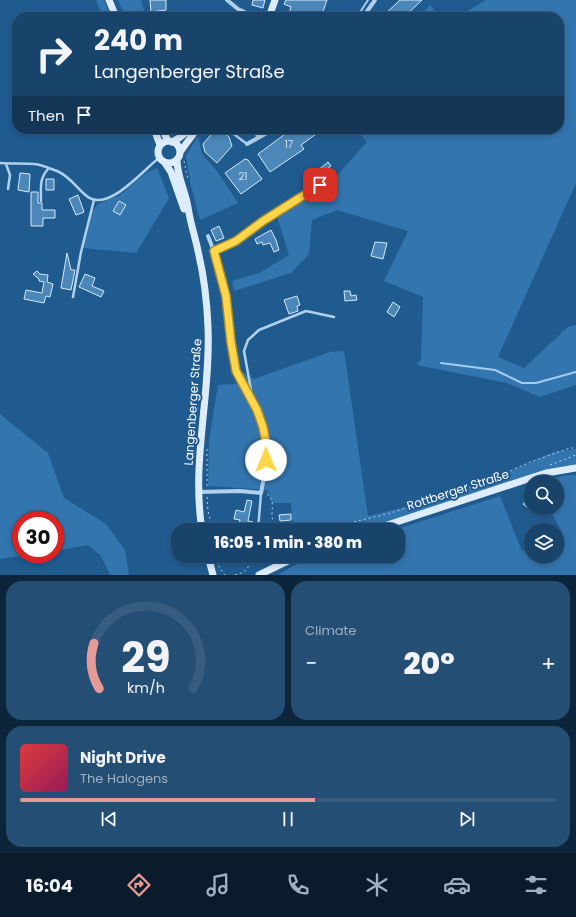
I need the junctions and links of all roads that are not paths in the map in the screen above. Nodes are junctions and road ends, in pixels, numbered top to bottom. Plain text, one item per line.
1 (109, 0) edge
2 (227, 0) edge
3 (275, 0) edge
4 (375, 0) edge
5 (114, 12) edge
6 (244, 12) edge
7 (271, 12) edge
8 (367, 12) edge
9 (156, 134) edge
10 (165, 134) edge
11 (184, 134) edge
12 (193, 134) edge
13 (233, 134) edge
14 (256, 134) edge
15 (266, 134) edge
16 (259, 138) junction
17 (170, 141) junction
18 (246, 144) joint
19 (160, 145) junction
20 (180, 152) junction
21 (162, 160) junction
22 (177, 160) junction
23 (0, 163) edge
24 (6, 164) junction
25 (48, 168) junction
26 (332, 178) dead end
27 (8, 189) dead end
28 (94, 200) junction
29 (41, 201) dead end
30 (189, 218) junction
31 (208, 236) dead end
32 (214, 251) junction
33 (73, 297) dead end
34 (334, 317) dead end
35 (248, 395) junction
36 (576, 468) edge
37 (198, 492) junction
38 (261, 493) junction
39 (201, 523) edge
40 (259, 523) edge
41 (393, 523) edge
42 (210, 563) edge
43 (284, 563) edge
44 (213, 574) edge
45 (259, 575) edge

1 - 5 main road
2 - 6 street
3 - 7 main road
4 - 8 street
9 - 19 main road
10 - 17 main road
11 - 17 main road
12 - 20 main road
13 - 18 lane
14 - 16 lane
15 - 16 street
16 - 18 street
17 - 19 main road
17 - 20 main road
19 - 21 main road
20 - 22 main road
21 - 22 main road
21 - 28 lane
21 - 30 main road, Langenberger Straße
22 - 30 main road, Langenberger Straße
23 - 24 lane
24 - 25 lane
24 - 27 lane
25 - 28 lane
25 - 29 lane
26 - 32 lane
28 - 33 lane
30 - 37 main road, Langenberger Straße
31 - 32 street
32 - 35 street
34 - 35 lane
35 - 38 street
36 - 41 main road, Rottberger Straße
37 - 38 street
37 - 39 main road, Langenberger Straße
38 - 40 lane
42 - 44 main road
43 - 45 main road

